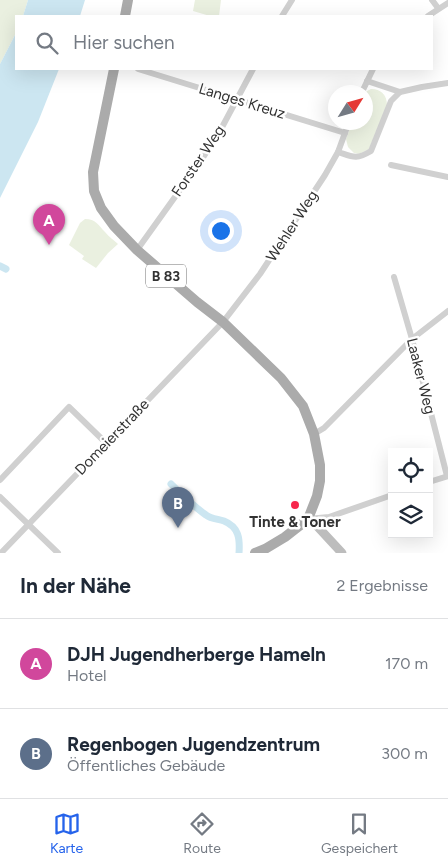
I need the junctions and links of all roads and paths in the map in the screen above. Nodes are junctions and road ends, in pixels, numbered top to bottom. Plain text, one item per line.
1 (128, 0) edge
2 (292, 0) edge
3 (432, 0) edge
4 (448, 3) edge
5 (438, 8) junction
6 (125, 15) edge
7 (283, 15) edge
8 (429, 15) edge
9 (114, 70) edge
10 (141, 70) edge
11 (252, 70) edge
12 (372, 70) edge
13 (366, 81) junction
14 (448, 83) edge
15 (365, 85) edge
16 (400, 92) junction
17 (236, 99) junction
18 (345, 132) joint
19 (338, 152) junction
20 (391, 165) dead end
21 (448, 177) edge
22 (137, 250) junction
23 (394, 277) dead end
24 (448, 311) edge
25 (223, 322) junction
26 (412, 339) junction
27 (314, 434) junction
28 (106, 442) junction
29 (447, 476) edge
30 (0, 480) edge
31 (433, 481) edge
32 (388, 496) edge
33 (0, 497) edge
34 (308, 519) junction
35 (28, 524) junction
36 (270, 550) edge
37 (1, 553) edge
38 (58, 553) edge
39 (255, 553) edge
40 (342, 553) edge

1 - 6 main road
2 - 7 street
3 - 5 street
4 - 5 street
5 - 8 street
9 - 22 main road, B 83
10 - 17 street, Langes Kreuz
11 - 17 street, Forster Weg
12 - 13 street
13 - 15 street
13 - 16 street
14 - 16 street
16 - 19 street
17 - 18 street, Langes Kreuz
17 - 22 street, Forster Weg
18 - 19 street, Wehler Weg
19 - 25 street, Wehler Weg
20 - 21 street
22 - 25 main road, B 83
23 - 26 street, Laaker Weg
24 - 26 street
25 - 27 main road, B 83
25 - 28 street, Domeierstraße
26 - 27 street
26 - 29 street, Laaker Weg
27 - 34 main road, B 83
28 - 30 street
28 - 35 street, Domeierstraße
29 - 31 street
32 - 34 street
33 - 35 street
34 - 36 main road
34 - 40 main road
35 - 37 street, Domeierstraße
35 - 38 street
36 - 39 main road

